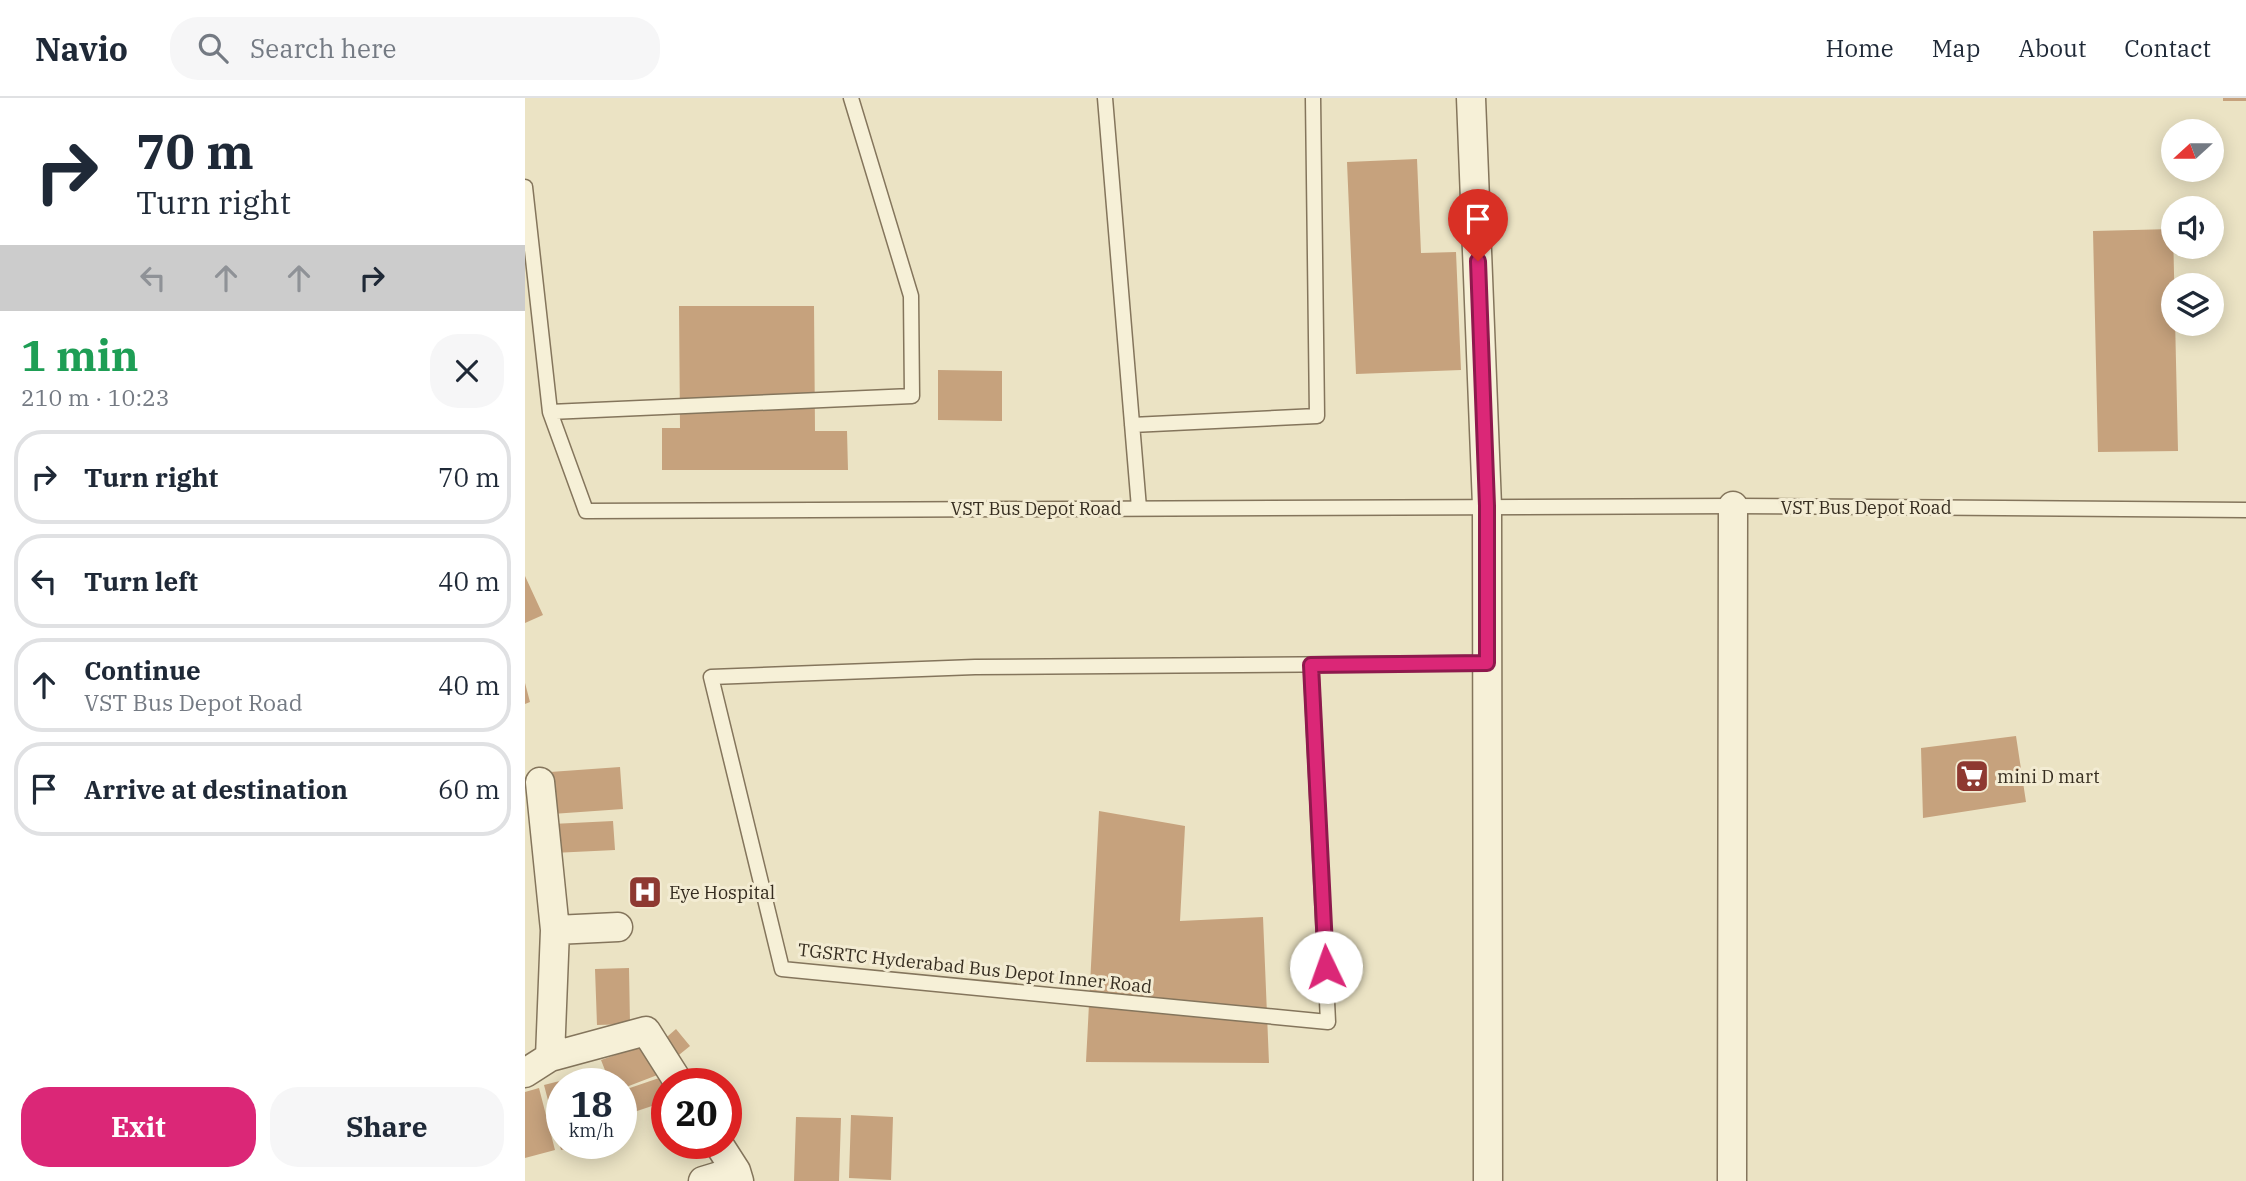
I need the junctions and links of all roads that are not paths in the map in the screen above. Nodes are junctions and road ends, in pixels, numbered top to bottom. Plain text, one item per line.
1 (851, 98) edge
2 (1105, 98) edge
3 (1313, 98) edge
4 (1471, 98) edge
5 (525, 187) edge
6 (550, 412) junction
7 (1132, 425) junction
8 (1487, 506) junction
9 (1733, 506) junction
10 (1139, 508) junction
11 (2246, 510) edge
12 (1487, 663) junction
13 (1311, 665) junction
14 (540, 782) dead end
15 (618, 927) dead end
16 (555, 929) junction
17 (550, 1056) junction
18 (669, 1068) edge
19 (525, 1073) edge
20 (727, 1159) edge
21 (737, 1176) edge
22 (703, 1181) edge
23 (1488, 1181) edge
24 (1732, 1181) edge

1 - 6 lane
2 - 7 lane
3 - 7 lane
4 - 8 street
5 - 6 lane
6 - 10 lane, VST Bus Depot Road
7 - 10 lane
8 - 9 lane, VST Bus Depot Road
8 - 10 lane, VST Bus Depot Road
8 - 12 street
9 - 11 lane, VST Bus Depot Road
9 - 24 street
12 - 13 lane, TGSRTC Hyderabad Bus Depot Inner Road
12 - 23 street
13 - 13 lane, TGSRTC Hyderabad Bus Depot Inner Road
14 - 16 street
15 - 16 street
16 - 17 street
17 - 18 street
17 - 19 street
20 - 21 street
21 - 22 street

